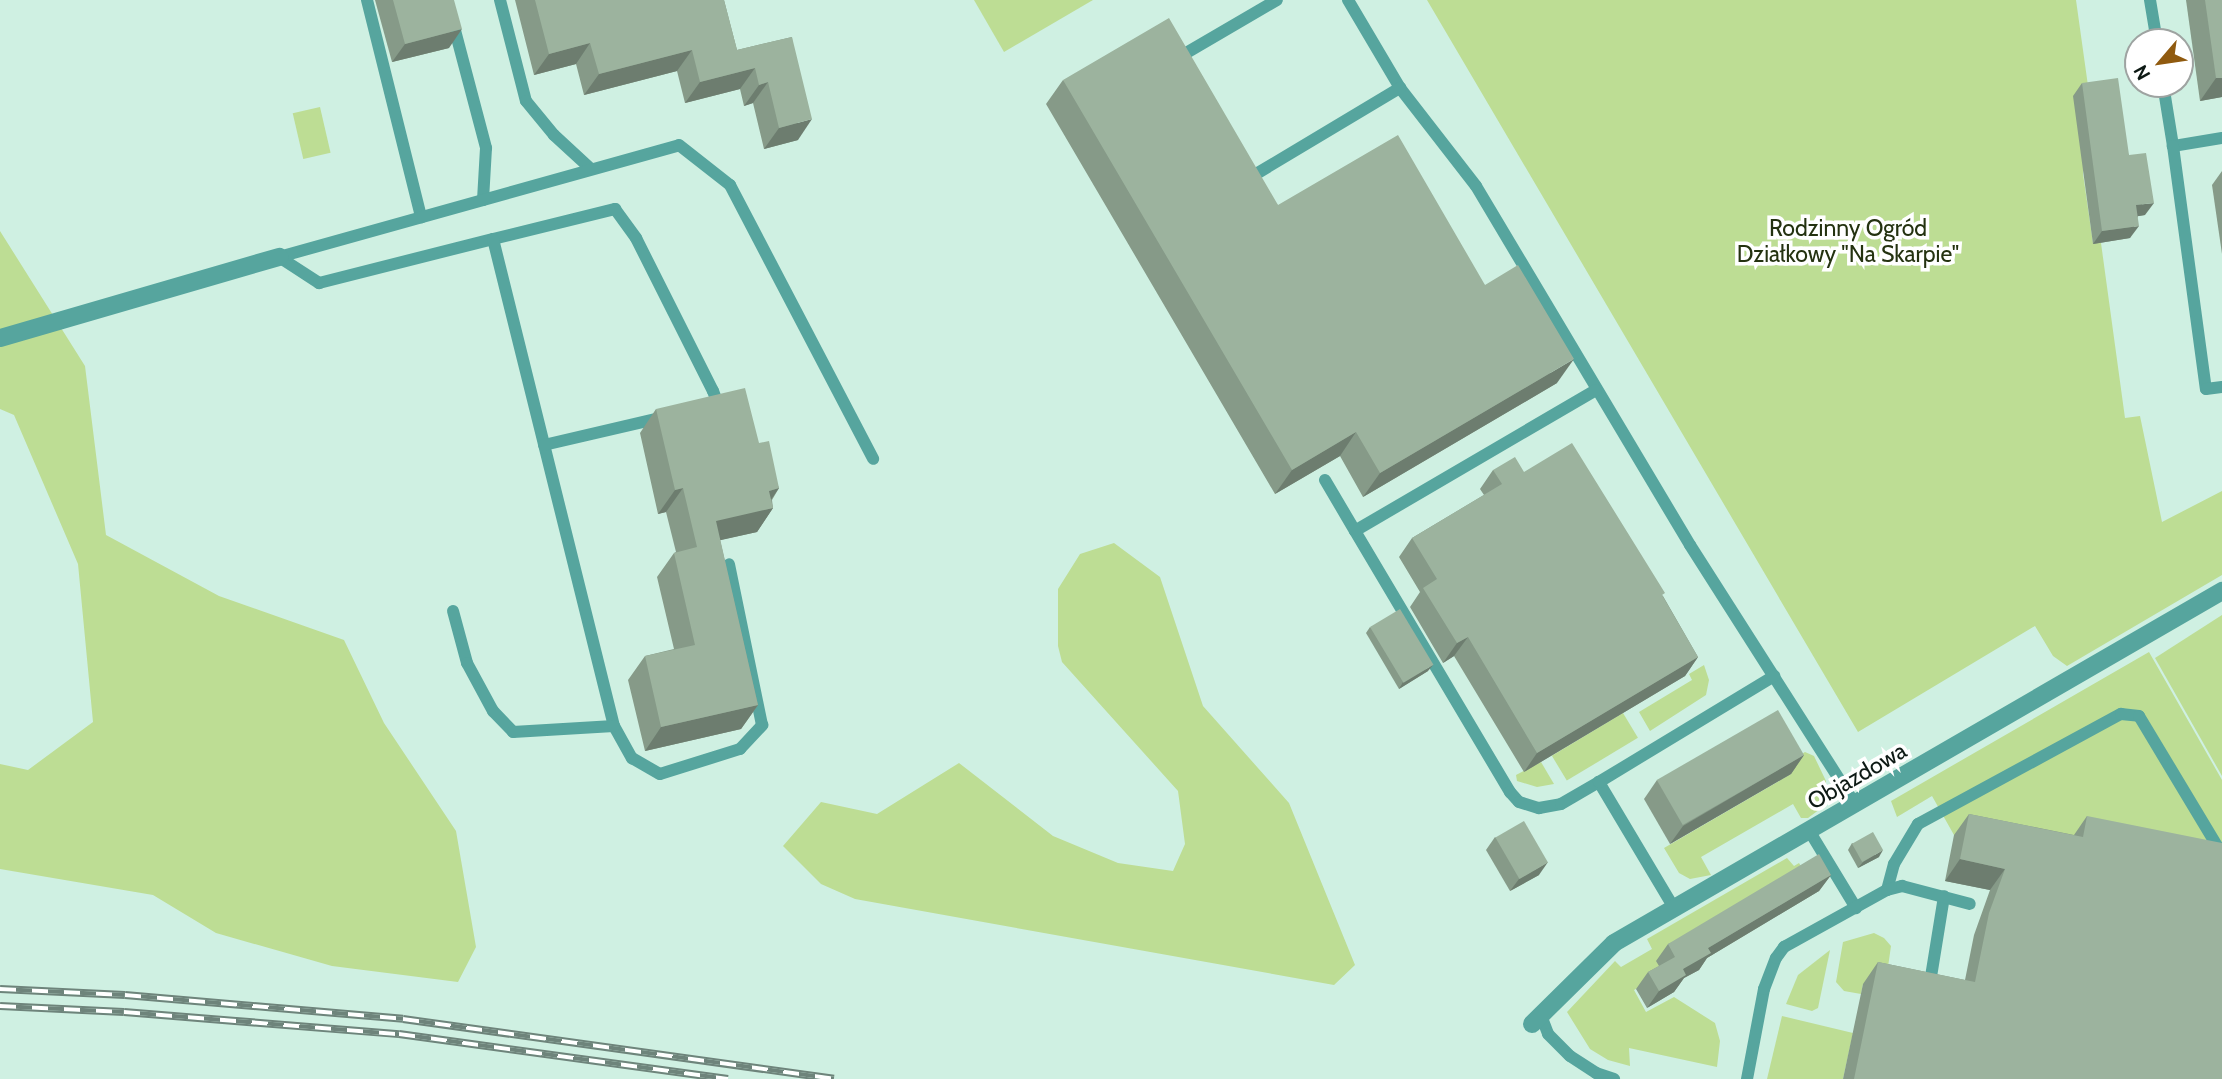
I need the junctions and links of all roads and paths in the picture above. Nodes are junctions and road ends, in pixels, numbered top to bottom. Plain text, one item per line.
1 (367, 0) edge
2 (447, 0) edge
3 (500, 0) edge
4 (1277, 0) edge
5 (1348, 0) edge
6 (2150, 0) edge
7 (2155, 28) edge
8 (1195, 80) edge
9 (1400, 88) junction
10 (2165, 98) edge
11 (2222, 138) edge
12 (2173, 146) junction
13 (1244, 165) edge
14 (591, 169) junction
15 (483, 200) junction
16 (421, 217) junction
17 (493, 239) junction
18 (279, 257) junction
19 (0, 338) edge
20 (2222, 387) edge
21 (1595, 390) junction
22 (705, 408) edge
23 (678, 414) edge
24 (544, 445) junction
25 (873, 459) dead end
26 (1325, 480) dead end
27 (1355, 531) junction
28 (729, 565) edge
29 (2222, 591) edge
30 (453, 611) dead end
31 (1773, 676) junction
32 (614, 726) junction
33 (1600, 782) junction
34 (1856, 806) junction
35 (1810, 832) junction
36 (2222, 854) edge
37 (1887, 890) junction
38 (1944, 896) junction
39 (1970, 904) dead end
40 (1674, 908) junction
41 (1856, 908) junction
42 (1929, 990) edge
43 (1537, 1021) joint
44 (1614, 1079) edge
45 (1747, 1079) edge

1 - 16 lane
2 - 15 lane
3 - 14 lane
4 - 8 lane
5 - 9 lane
6 - 7 lane
9 - 13 lane
9 - 21 lane
10 - 12 lane
11 - 12 lane
12 - 20 lane
14 - 15 lane
14 - 25 lane
15 - 16 lane
16 - 18 lane
17 - 18 lane
17 - 22 lane
17 - 24 lane
18 - 19 street
21 - 27 lane
21 - 31 lane
23 - 24 lane
24 - 32 lane
26 - 27 lane
27 - 33 lane
28 - 32 lane
29 - 34 street, Objazdowa
30 - 32 lane
31 - 33 lane
31 - 34 lane
33 - 40 lane
34 - 35 street, Objazdowa
35 - 40 street, Objazdowa
35 - 41 lane
36 - 37 lane
37 - 38 lane
37 - 41 lane
38 - 39 lane
38 - 42 lane
40 - 43 street, Objazdowa
41 - 45 lane
43 - 44 lane

